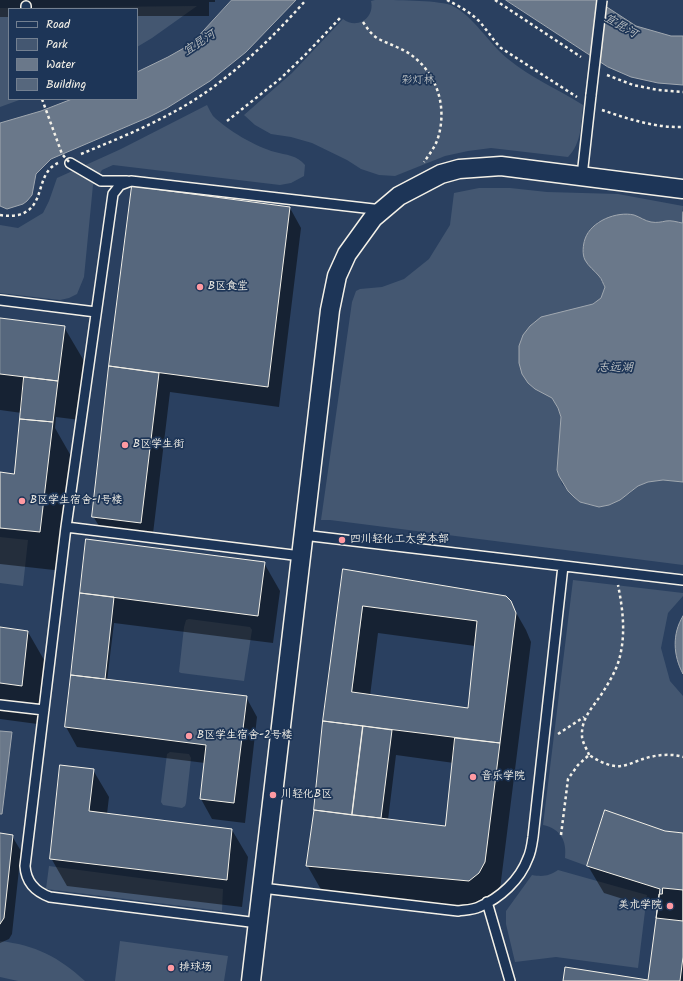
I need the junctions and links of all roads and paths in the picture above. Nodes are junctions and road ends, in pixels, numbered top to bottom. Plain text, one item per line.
1 (306, 0) edge
2 (447, 0) edge
3 (602, 0) edge
4 (341, 17) dead end
5 (362, 22) dead end
6 (42, 100) edge
7 (590, 106) junction
8 (227, 121) dead end
9 (683, 127) edge
10 (78, 155) dead end
11 (71, 160) junction
12 (422, 166) dead end
13 (582, 176) junction
14 (130, 181) junction
15 (683, 189) edge
16 (382, 210) junction
17 (0, 215) edge
18 (0, 300) edge
19 (96, 312) junction
20 (66, 527) junction
21 (303, 535) junction
22 (301, 556) junction
23 (563, 566) junction
24 (616, 572) junction
25 (683, 580) edge
26 (0, 705) edge
27 (44, 710) junction
28 (585, 716) junction
29 (544, 735) junction
30 (589, 755) junction
31 (683, 757) edge
32 (561, 835) dead end
33 (262, 888) junction
34 (487, 902) junction
35 (258, 923) junction
36 (251, 981) edge
37 (510, 981) edge

1 - 10 path
2 - 7 path
3 - 7 lane, bridge
4 - 8 path
5 - 12 path
6 - 11 path, bridge
7 - 9 path
7 - 13 lane
11 - 14 lane
11 - 17 path
13 - 15 street
13 - 16 street
14 - 16 lane
14 - 19 lane
16 - 21 street
18 - 19 lane
19 - 20 lane
20 - 22 lane
20 - 27 lane
21 - 22 street
21 - 23 lane
22 - 33 street
23 - 24 lane
23 - 29 lane
24 - 25 lane
24 - 28 path
26 - 27 lane
27 - 35 lane
28 - 29 path
28 - 30 path
29 - 34 lane
30 - 31 path
30 - 32 path
33 - 34 lane
33 - 35 street
34 - 37 lane
35 - 36 street

